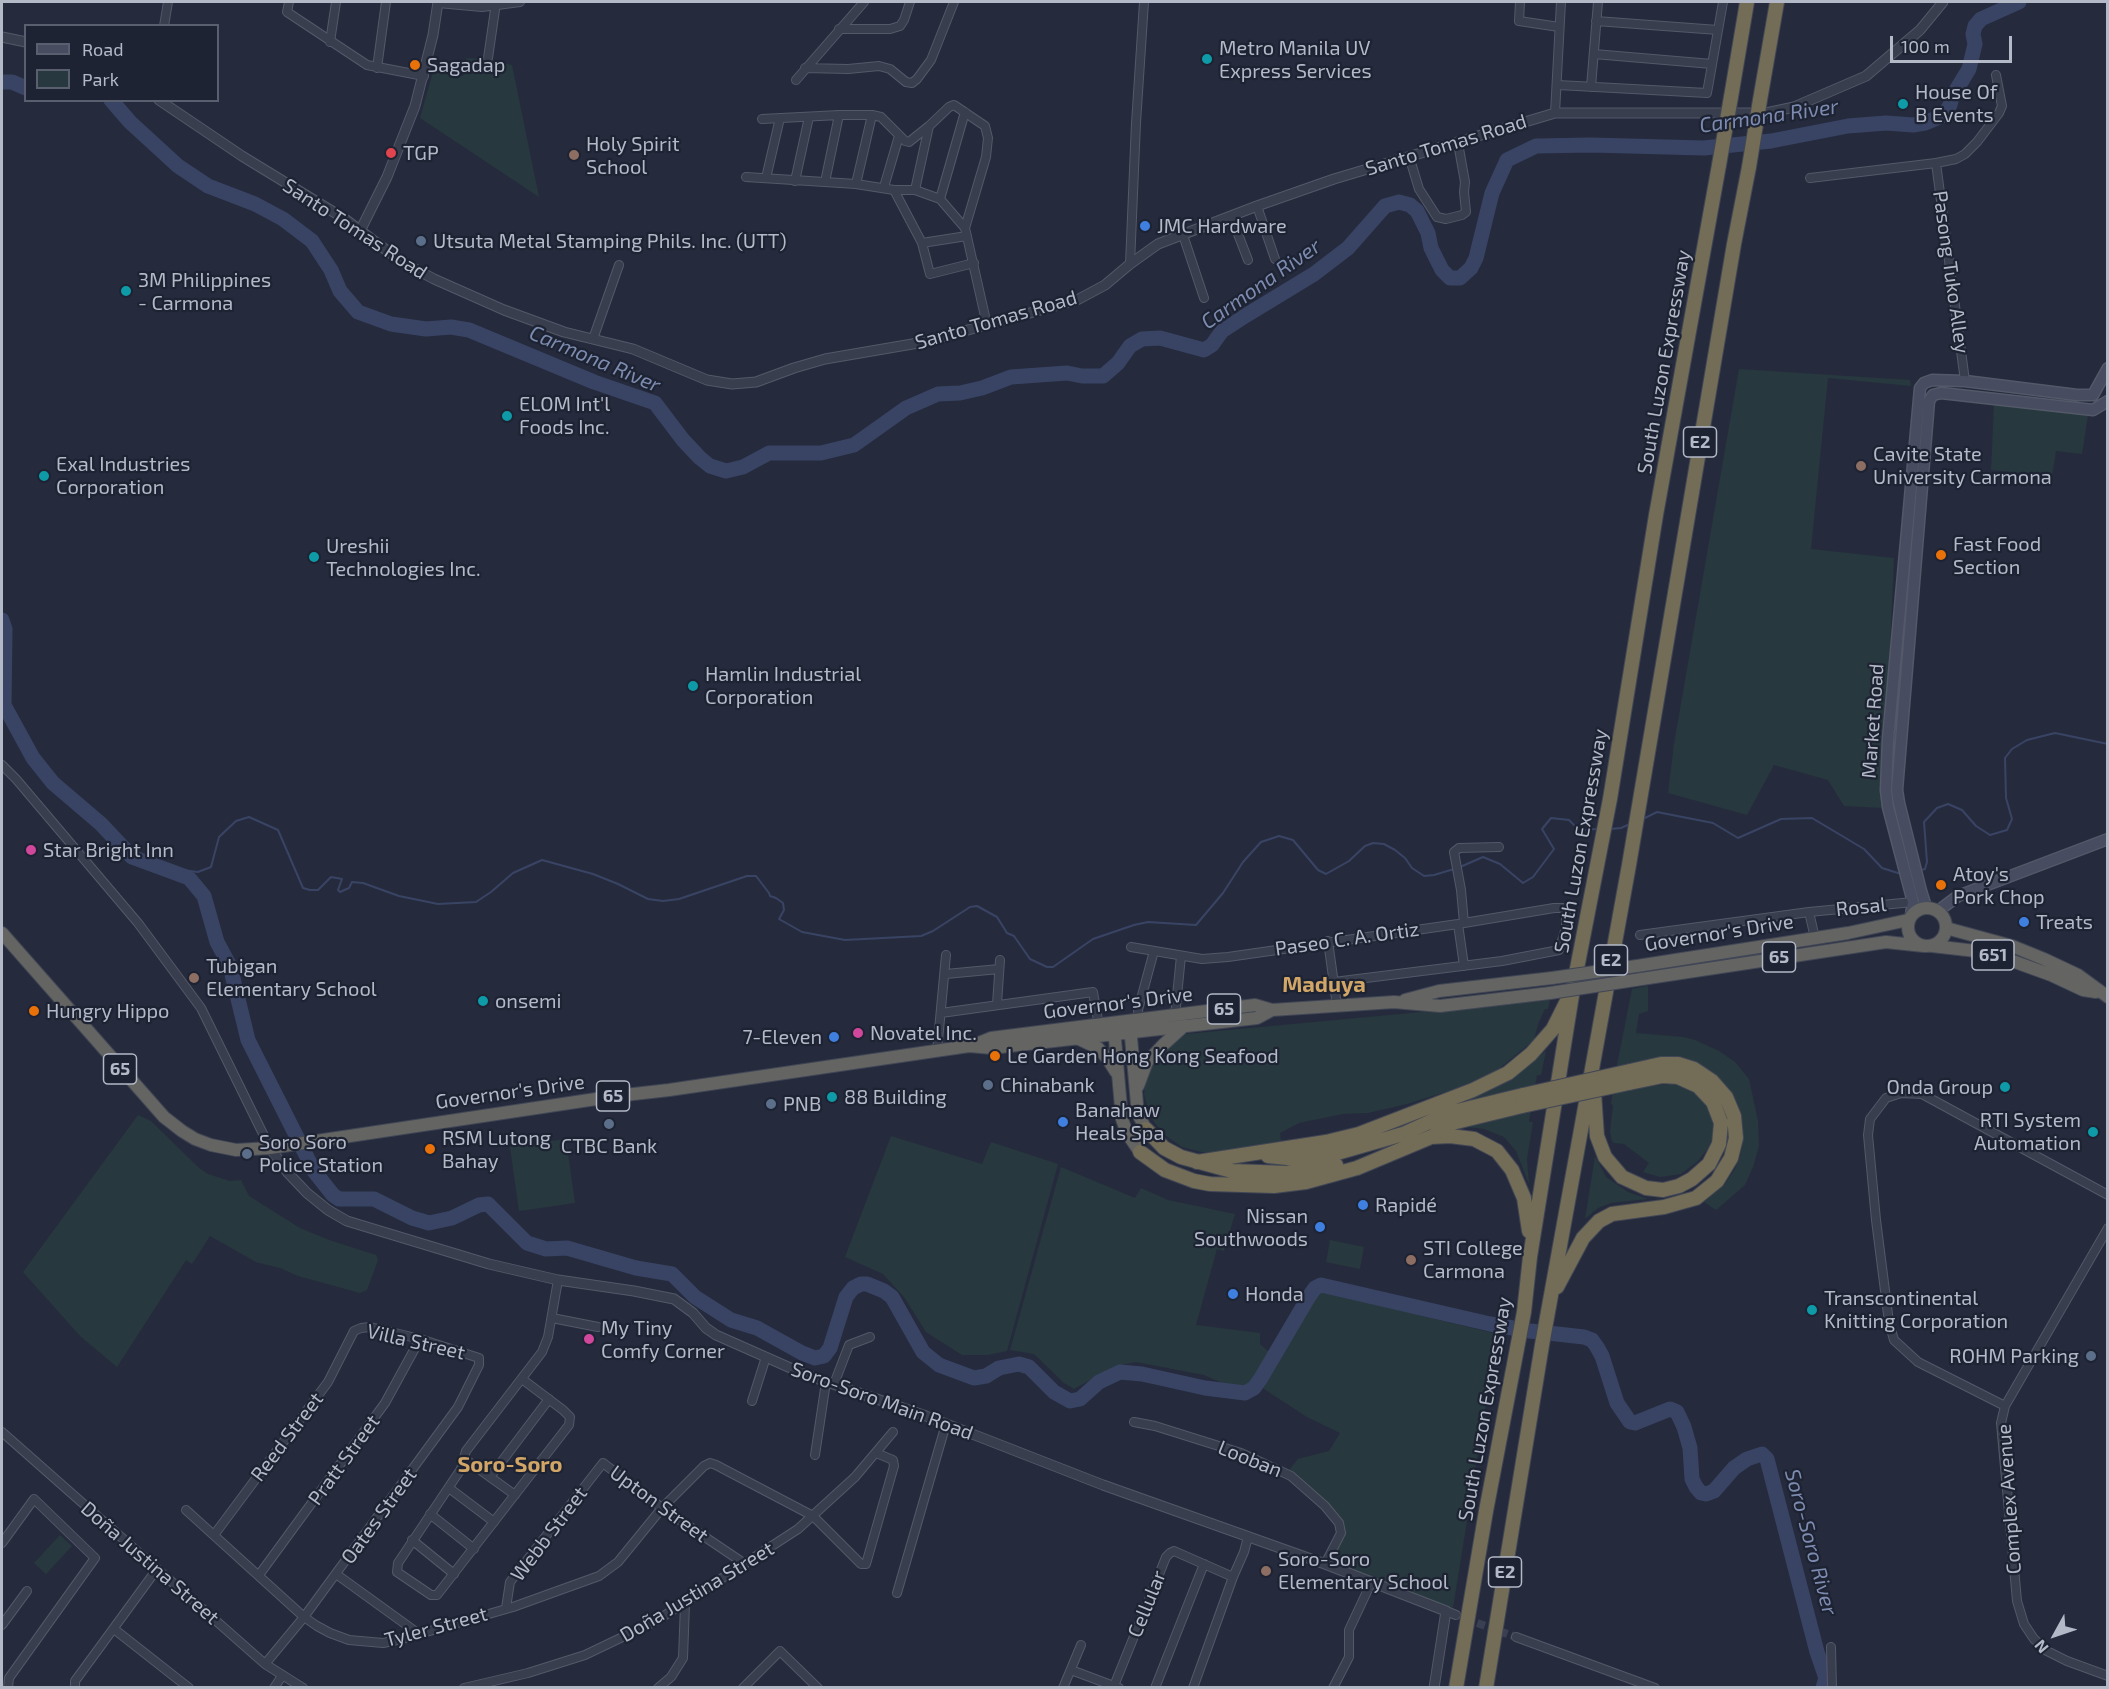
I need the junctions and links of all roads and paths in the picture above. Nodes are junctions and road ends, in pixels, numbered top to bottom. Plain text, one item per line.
1 (168, 2) edge
2 (289, 2) edge
3 (336, 2) edge
4 (386, 2) edge
5 (438, 2) edge
6 (520, 2) edge
7 (864, 2) edge
8 (910, 2) edge
9 (954, 2) edge
10 (1144, 2) edge
11 (1520, 2) edge
12 (1561, 2) edge
13 (1598, 2) edge
14 (1723, 2) edge
15 (1747, 2) edge
16 (1777, 2) edge
17 (1944, 2) edge
18 (496, 4) edge
19 (1596, 21) junction
20 (164, 24) edge
21 (1559, 27) junction
22 (839, 29) junction
23 (1718, 30) junction
24 (2, 37) edge
25 (24, 42) edge
26 (330, 42) junction
27 (1594, 54) junction
28 (488, 58) dead end
29 (1712, 64) junction
30 (377, 68) junction
31 (805, 68) junction
32 (1996, 75) dead end
33 (424, 76) junction
34 (796, 80) dead end
35 (1558, 86) junction
36 (1591, 87) junction
37 (162, 102) edge
38 (965, 112) junction
39 (1556, 112) junction
40 (839, 115) junction
41 (872, 115) junction
42 (809, 117) junction
43 (780, 118) junction
44 (762, 119) dead end
45 (929, 126) junction
46 (899, 136) junction
47 (1458, 143) junction
48 (1409, 156) junction
49 (1936, 163) junction
50 (746, 177) dead end
51 (766, 178) junction
52 (1810, 178) dead end
53 (795, 181) junction
54 (825, 183) junction
55 (856, 184) junction
56 (884, 187) junction
57 (894, 190) junction
58 (915, 190) junction
59 (940, 199) junction
60 (1257, 206) junction
61 (1231, 216) junction
62 (360, 231) junction
63 (966, 232) junction
64 (1183, 235) junction
65 (922, 243) junction
66 (1275, 259) dead end
67 (1248, 260) dead end
68 (974, 263) junction
69 (1130, 264) junction
70 (619, 265) dead end
71 (1204, 298) dead end
72 (987, 325) junction
73 (593, 339) junction
74 (2108, 368) edge
75 (1965, 381) junction
76 (2108, 402) edge
77 (2, 765) edge
78 (2108, 839) edge
79 (1498, 847) dead end
80 (1904, 848) junction
81 (1913, 905) junction
82 (1932, 909) junction
83 (1809, 912) junction
84 (1461, 923) junction
85 (1946, 928) junction
86 (2, 933) edge
87 (1640, 935) dead end
88 (1815, 938) junction
89 (1328, 941) junction
90 (1131, 946) dead end
91 (1928, 946) junction
92 (1154, 951) junction
93 (946, 955) dead end
94 (1181, 956) junction
95 (1464, 966) junction
96 (946, 974) junction
97 (1334, 982) junction
98 (1574, 989) junction
99 (2104, 995) edge
100 (1394, 1002) junction
101 (997, 1004) junction
102 (1337, 1006) junction
103 (1272, 1010) junction
104 (941, 1013) junction
105 (1175, 1016) junction
106 (1133, 1024) junction
107 (1098, 1026) junction
108 (1184, 1026) junction
109 (1114, 1028) junction
110 (1075, 1038) junction
111 (969, 1046) junction
112 (937, 1051) junction
113 (1594, 1056) junction
114 (1118, 1076) junction
115 (1629, 1077) junction
116 (1136, 1093) junction
117 (1522, 1101) junction
118 (1146, 1129) joint
119 (1402, 1134) junction
120 (1431, 1137) junction
121 (275, 1147) junction
122 (1140, 1152) joint
123 (1246, 1153) junction
124 (1197, 1162) junction
125 (2108, 1195) edge
126 (2108, 1228) edge
127 (1530, 1257) junction
128 (558, 1280) junction
129 (1550, 1302) junction
130 (552, 1318) junction
131 (598, 1327) dead end
132 (352, 1334) joint
133 (870, 1337) dead end
134 (420, 1339) junction
135 (766, 1357) junction
136 (480, 1360) joint
137 (522, 1379) junction
138 (830, 1383) junction
139 (549, 1399) junction
140 (752, 1401) dead end
141 (2005, 1406) junction
142 (1134, 1422) dead end
143 (946, 1424) junction
144 (2, 1432) edge
145 (893, 1432) dead end
146 (876, 1453) junction
147 (815, 1455) dead end
148 (465, 1459) junction
149 (603, 1463) joint
150 (490, 1477) junction
151 (448, 1488) junction
152 (515, 1495) junction
153 (662, 1508) junction
154 (186, 1510) dead end
155 (430, 1514) junction
156 (813, 1516) junction
157 (494, 1522) junction
158 (214, 1535) junction
159 (1248, 1537) junction
160 (412, 1540) junction
161 (2, 1543) edge
162 (474, 1548) junction
163 (745, 1564) junction
164 (1204, 1564) junction
165 (1325, 1564) junction
166 (157, 1569) junction
167 (336, 1574) junction
168 (454, 1574) junction
169 (259, 1575) junction
170 (1233, 1577) junction
171 (1371, 1584) junction
172 (27, 1591) dead end
173 (897, 1593) dead end
174 (685, 1604) junction
175 (506, 1608) junction
176 (304, 1617) junction
177 (2, 1625) edge
178 (114, 1629) junction
179 (419, 1634) junction
180 (1516, 1637) tunnel mouth
181 (1081, 1645) dead end
182 (1832, 1647) dead end
183 (265, 1664) junction
184 (1071, 1670) junction
185 (5, 1676) edge
186 (282, 1676) junction
187 (2108, 1676) edge
188 (1117, 1687) edge
189 (8, 1688) edge
190 (75, 1688) edge
191 (189, 1688) edge
192 (274, 1688) edge
193 (303, 1688) edge
194 (464, 1688) edge
195 (658, 1688) edge
196 (743, 1688) edge
197 (818, 1688) edge
198 (1063, 1688) edge
199 (1155, 1688) edge
200 (1194, 1688) edge
201 (1333, 1688) edge
202 (1434, 1688) edge
203 (1456, 1688) edge
204 (1486, 1688) edge
205 (1655, 1688) edge
206 (1832, 1688) edge

1 - 20 street
2 - 26 street
3 - 26 street
4 - 30 street
5 - 18 street
5 - 33 street
6 - 18 street
7 - 22 street
8 - 22 street
9 - 31 street
10 - 69 street
11 - 21 street
12 - 21 street
13 - 19 street
14 - 23 street
15 - 98 highway, South Luzon Expressway / E2, bridge
16 - 113 highway, E2, bridge
17 - 39 street, Santo Tomas Road
18 - 28 street
19 - 23 street
19 - 27 street
21 - 35 street
22 - 31 street
23 - 29 street
24 - 25 street
26 - 30 street
27 - 29 street
27 - 36 street
29 - 36 street
30 - 33 street
31 - 34 street
32 - 49 street, Pasong Tuko Alley
33 - 62 street
35 - 36 street
35 - 39 street
37 - 62 street, Santo Tomas Road
38 - 45 street
38 - 59 street
38 - 63 street
39 - 47 street, Santo Tomas Road
40 - 41 street
40 - 42 street
40 - 54 street
41 - 46 street
41 - 55 street
42 - 43 street
42 - 53 street
43 - 44 street
43 - 51 street
45 - 46 street
45 - 58 street
46 - 56 street
47 - 48 street, Santo Tomas Road
47 - 48 street
48 - 60 street, Santo Tomas Road
49 - 52 street, Pasong Tuko Alley
49 - 75 street, Pasong Tuko Alley
50 - 51 street
51 - 53 street
53 - 54 street
54 - 55 street
55 - 56 street
56 - 57 street
57 - 58 street
57 - 65 street
58 - 59 street
59 - 63 street
60 - 61 street, Santo Tomas Road
60 - 66 street
61 - 64 street, Santo Tomas Road
61 - 67 street
62 - 73 street, Santo Tomas Road
63 - 65 street
63 - 68 street
64 - 69 street, Santo Tomas Road
64 - 71 street
65 - 68 street
68 - 72 street
69 - 72 street, Santo Tomas Road
70 - 73 street
72 - 73 street, Santo Tomas Road
74 - 75 main road
75 - 80 main road, Market Road
76 - 80 main road, Market Road
77 - 121 street
78 - 82 main road, 65
79 - 84 street
80 - 81 main road, Market Road
81 - 82 highway, 65
81 - 83 street, Rosal
81 - 88 highway, Governor's Drive / 65
81 - 91 highway
82 - 85 highway
83 - 87 street, Rosal
83 - 88 street, Rosal
84 - 89 street, Paseo C. A. Ortiz
84 - 95 street
84 - 95 street, Paseo C. A. Ortiz
85 - 91 highway
85 - 99 highway, Governor's Drive / 651
86 - 121 highway, 65
88 - 100 highway, Governor's Drive / 65, bridge
89 - 94 street, Paseo C. A. Ortiz
89 - 97 street
90 - 92 street, Paseo C. A. Ortiz
91 - 99 highway, Governor's Drive / 651
91 - 100 highway, Governor's Drive / 65, bridge
92 - 94 street, Paseo C. A. Ortiz
92 - 106 street
93 - 96 street
94 - 105 street
95 - 97 street
96 - 101 street
96 - 104 street
97 - 102 street
98 - 123 highway
98 - 127 highway, South Luzon Expressway / E2
100 - 102 highway, Governor's Drive / 65
101 - 104 street
101 - 107 street
102 - 103 highway, Governor's Drive / 65
103 - 105 highway, Governor's Drive / 65
103 - 108 highway, Governor's Drive / 65
104 - 112 street
105 - 106 highway, Governor's Drive / 65
106 - 108 highway, Governor's Drive / 65
106 - 109 highway, Governor's Drive / 65
106 - 116 highway
107 - 109 highway, Governor's Drive / 65
107 - 111 highway, Governor's Drive / 65
108 - 116 highway
109 - 110 highway, Governor's Drive / 65
109 - 114 highway
110 - 111 highway, Governor's Drive / 65
110 - 114 highway
111 - 112 highway, Governor's Drive / 65
112 - 121 highway, Governor's Drive / 65
113 - 115 highway
113 - 129 highway, E2
114 - 122 highway
115 - 117 highway, bridge
115 - 129 highway
116 - 118 highway
117 - 119 highway
117 - 120 highway
118 - 124 highway
119 - 123 highway
119 - 124 highway
120 - 122 highway
120 - 127 highway
121 - 128 street, Soro-Soro Main Road
123 - 124 highway
125 - 141 street
126 - 141 street, Complex Avenue
127 - 203 highway, South Luzon Expressway / E2
128 - 130 street
128 - 135 street, Soro-Soro Main Road
129 - 204 highway, E2
130 - 131 street
130 - 137 street
132 - 134 street, Villa Street
132 - 158 street, Reed Street
133 - 138 street
134 - 136 street, Villa Street
134 - 169 street, Pratt Street
135 - 138 street, Soro-Soro Main Road
135 - 140 street
136 - 167 street, Oates Street
137 - 139 street
137 - 148 street
138 - 143 street, Soro-Soro Main Road
138 - 147 street
139 - 150 street
139 - 152 street
141 - 187 street, Complex Avenue
142 - 165 street, Looban
143 - 159 street, Soro-Soro Main Road
143 - 173 street
144 - 166 street, Doña Justina Street
145 - 146 street, Doña Justina Street
146 - 156 street, Doña Justina Street
146 - 156 street
148 - 150 street
148 - 151 street
149 - 153 street, Upton Street
149 - 175 street, Webb Street
150 - 152 street
151 - 155 street
151 - 157 street
152 - 157 street
153 - 156 street, Tyler Street
153 - 163 street, Upton Street
153 - 175 street, Tyler Street
154 - 158 street, Tyler Street
155 - 160 street
155 - 162 street
156 - 163 street, Doña Justina Street
157 - 162 street
158 - 169 street, Tyler Street
159 - 165 street, Soro-Soro Main Road
159 - 170 street
160 - 168 street
160 - 168 street
161 - 185 street
162 - 168 street
163 - 174 street, Doña Justina Street
164 - 170 street, Cellular
164 - 188 street, Cellular
164 - 199 street
165 - 171 street, Soro-Soro Main Road
166 - 178 street
166 - 183 street, Doña Justina Street
167 - 176 street, Oates Street
167 - 179 street
169 - 176 street, Tyler Street
170 - 200 street
171 - 201 street
171 - 202 street, Soro-Soro Main Road
172 - 177 street
174 - 194 street, Doña Justina Street
174 - 195 street
175 - 179 street, Tyler Street
176 - 179 street, Tyler Street
176 - 183 street, Oates Street
178 - 190 street
178 - 191 street
180 - 205 street
181 - 184 street
182 - 206 street
183 - 186 street, Doña Justina Street
184 - 188 street
184 - 198 street
185 - 189 street
186 - 192 street
186 - 193 street, Doña Justina Street
196 - 197 street

